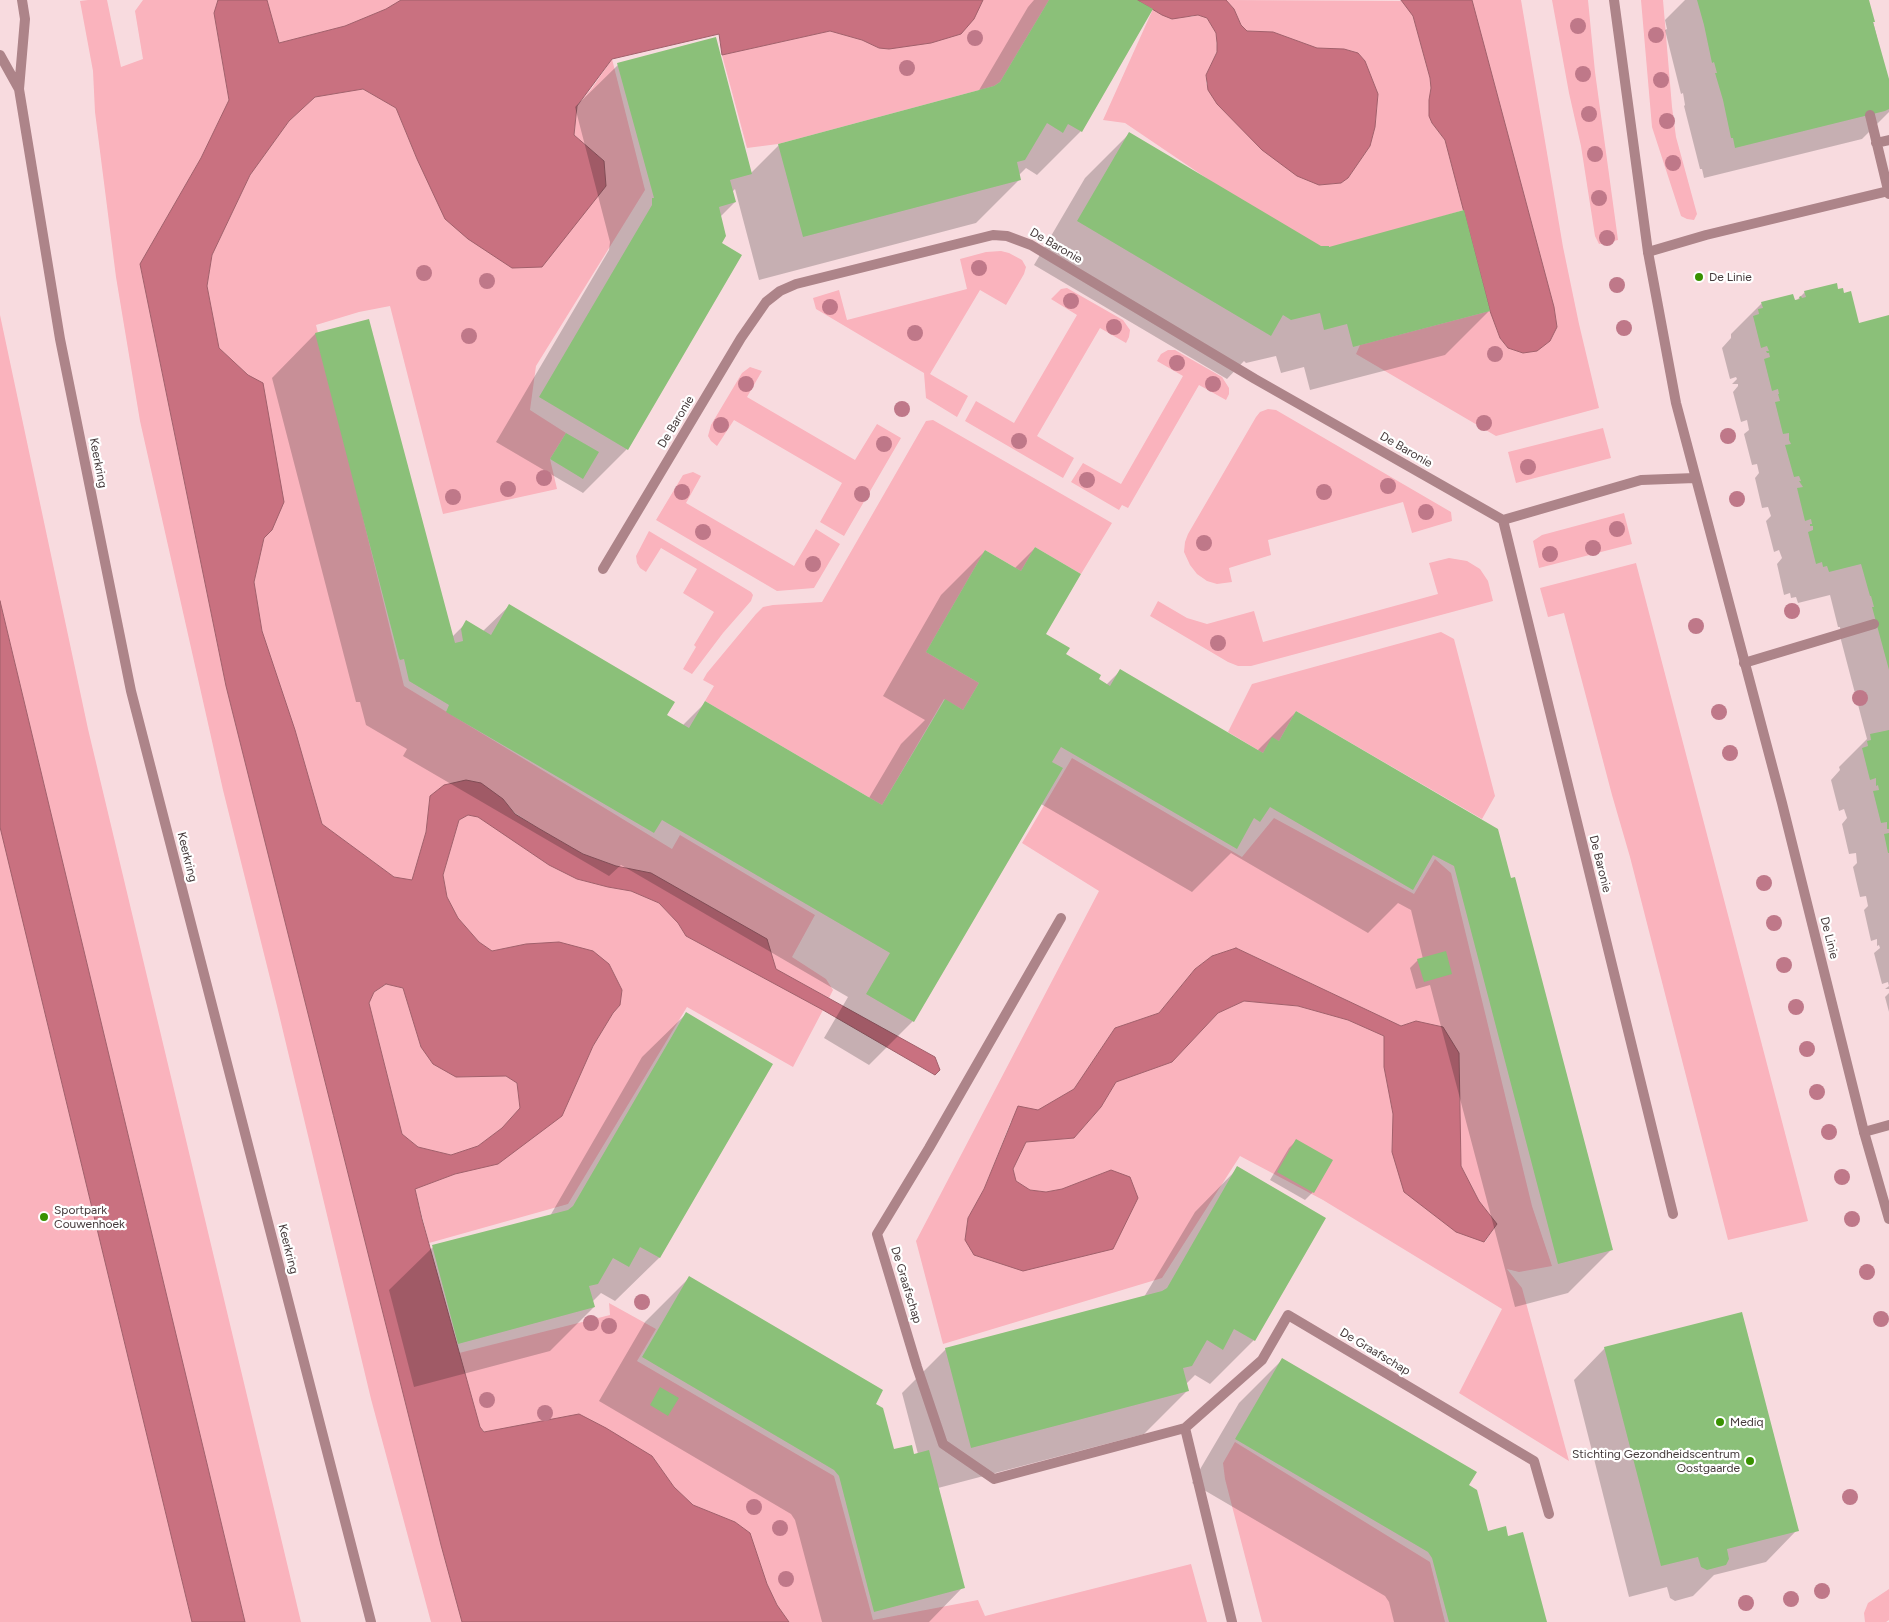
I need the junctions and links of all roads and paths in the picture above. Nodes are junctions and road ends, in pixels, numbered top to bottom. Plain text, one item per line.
1 (22, 0) edge
2 (1614, 0) edge
3 (0, 55) edge
4 (19, 89) junction
5 (1870, 115) dead end
6 (1889, 140) edge
7 (1876, 143) junction
8 (1889, 193) edge
9 (1648, 252) junction
10 (1696, 478) junction
11 (1503, 520) junction
12 (602, 569) dead end
13 (1874, 624) dead end
14 (1744, 663) junction
15 (1061, 918) dead end
16 (1889, 1125) edge
17 (1864, 1132) junction
18 (1672, 1214) dead end
19 (1889, 1219) edge
20 (1186, 1428) junction
21 (1549, 1514) dead end
22 (371, 1622) edge
23 (1232, 1622) edge

1 - 4 street, Keerkring
2 - 9 street, De Linie
3 - 4 street, Keerkring
4 - 22 street, Keerkring
5 - 7 street
6 - 7 street
7 - 8 street
8 - 9 street
9 - 10 street, De Linie
10 - 11 street
10 - 14 street, De Linie
11 - 12 street, De Baronie
11 - 18 street, De Baronie
13 - 14 street
14 - 17 street, De Linie
15 - 20 street, De Graafschap
16 - 17 street
17 - 19 street, De Linie
20 - 21 street, De Graafschap
20 - 23 street

